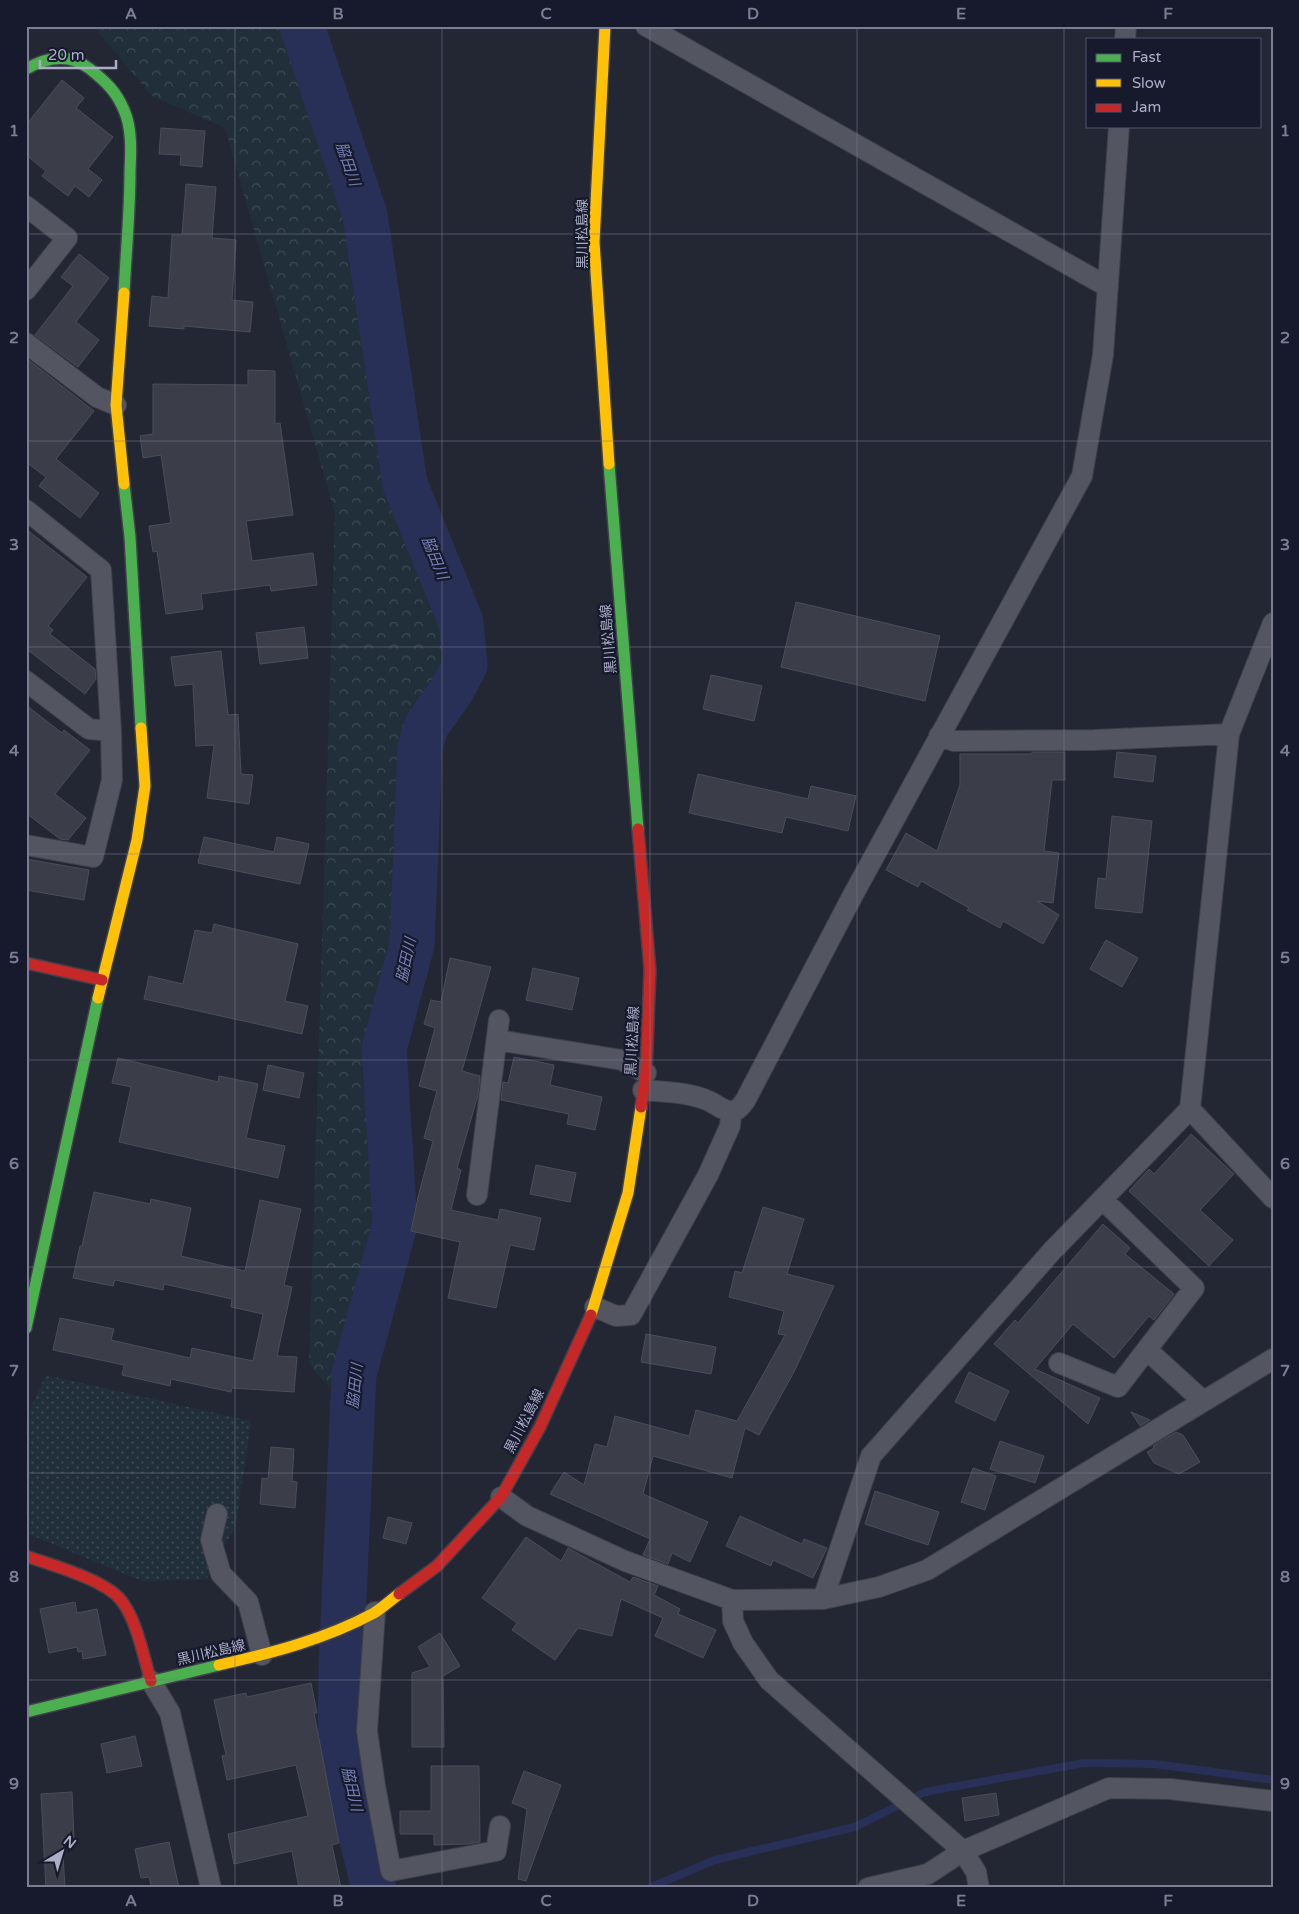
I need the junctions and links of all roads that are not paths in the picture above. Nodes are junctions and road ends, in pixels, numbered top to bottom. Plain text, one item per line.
1 (606, 26) edge
2 (646, 26) edge
3 (26, 68) edge
4 (1119, 128) edge
5 (26, 206) edge
6 (1108, 288) junction
7 (26, 290) edge
8 (26, 343) edge
9 (116, 404) junction
10 (26, 510) edge
11 (1273, 623) edge
12 (26, 681) edge
13 (111, 730) junction
14 (1229, 734) junction
15 (939, 736) junction
16 (26, 845) edge
17 (26, 962) edge
18 (102, 980) junction
19 (499, 1020) dead end
20 (496, 1040) junction
21 (645, 1081) junction
22 (1190, 1109) junction
23 (731, 1112) junction
24 (477, 1195) dead end
25 (1273, 1198) edge
26 (1102, 1200) junction
27 (595, 1307) junction
28 (26, 1328) edge
29 (1147, 1350) junction
30 (1273, 1359) edge
31 (1059, 1363) dead end
32 (1203, 1402) junction
33 (501, 1497) junction
34 (217, 1514) dead end
35 (26, 1556) edge
36 (823, 1599) junction
37 (732, 1600) junction
38 (375, 1612) junction
39 (262, 1655) junction
40 (151, 1681) junction
41 (26, 1712) edge
42 (1273, 1800) edge
43 (500, 1826) dead end
44 (963, 1851) junction
45 (211, 1888) edge
46 (868, 1888) edge
47 (979, 1888) edge

1 - 21 main road, 黒川松島線
2 - 6 street
3 - 9 main road
4 - 6 street
5 - 7 street
6 - 15 street
8 - 9 street
9 - 18 main road
10 - 13 street
11 - 14 street
12 - 13 street
13 - 16 street
14 - 15 street
14 - 22 street
15 - 23 street
17 - 18 main road
18 - 28 main road
19 - 20 street
20 - 21 street
20 - 24 street
21 - 23 street
21 - 27 main road, 黒川松島線
22 - 25 street
22 - 26 street
23 - 27 street
26 - 29 street
26 - 36 street
27 - 33 main road, 黒川松島線
29 - 31 street
29 - 32 street
30 - 32 street
32 - 36 street
33 - 37 street
33 - 38 main road, 黒川松島線
34 - 39 street
35 - 40 main road
36 - 37 street
37 - 44 street
38 - 39 main road, 黒川松島線
38 - 43 street
39 - 40 main road, 黒川松島線
40 - 41 main road, 黒川松島線
40 - 45 street
42 - 44 street
44 - 46 street
44 - 47 street

